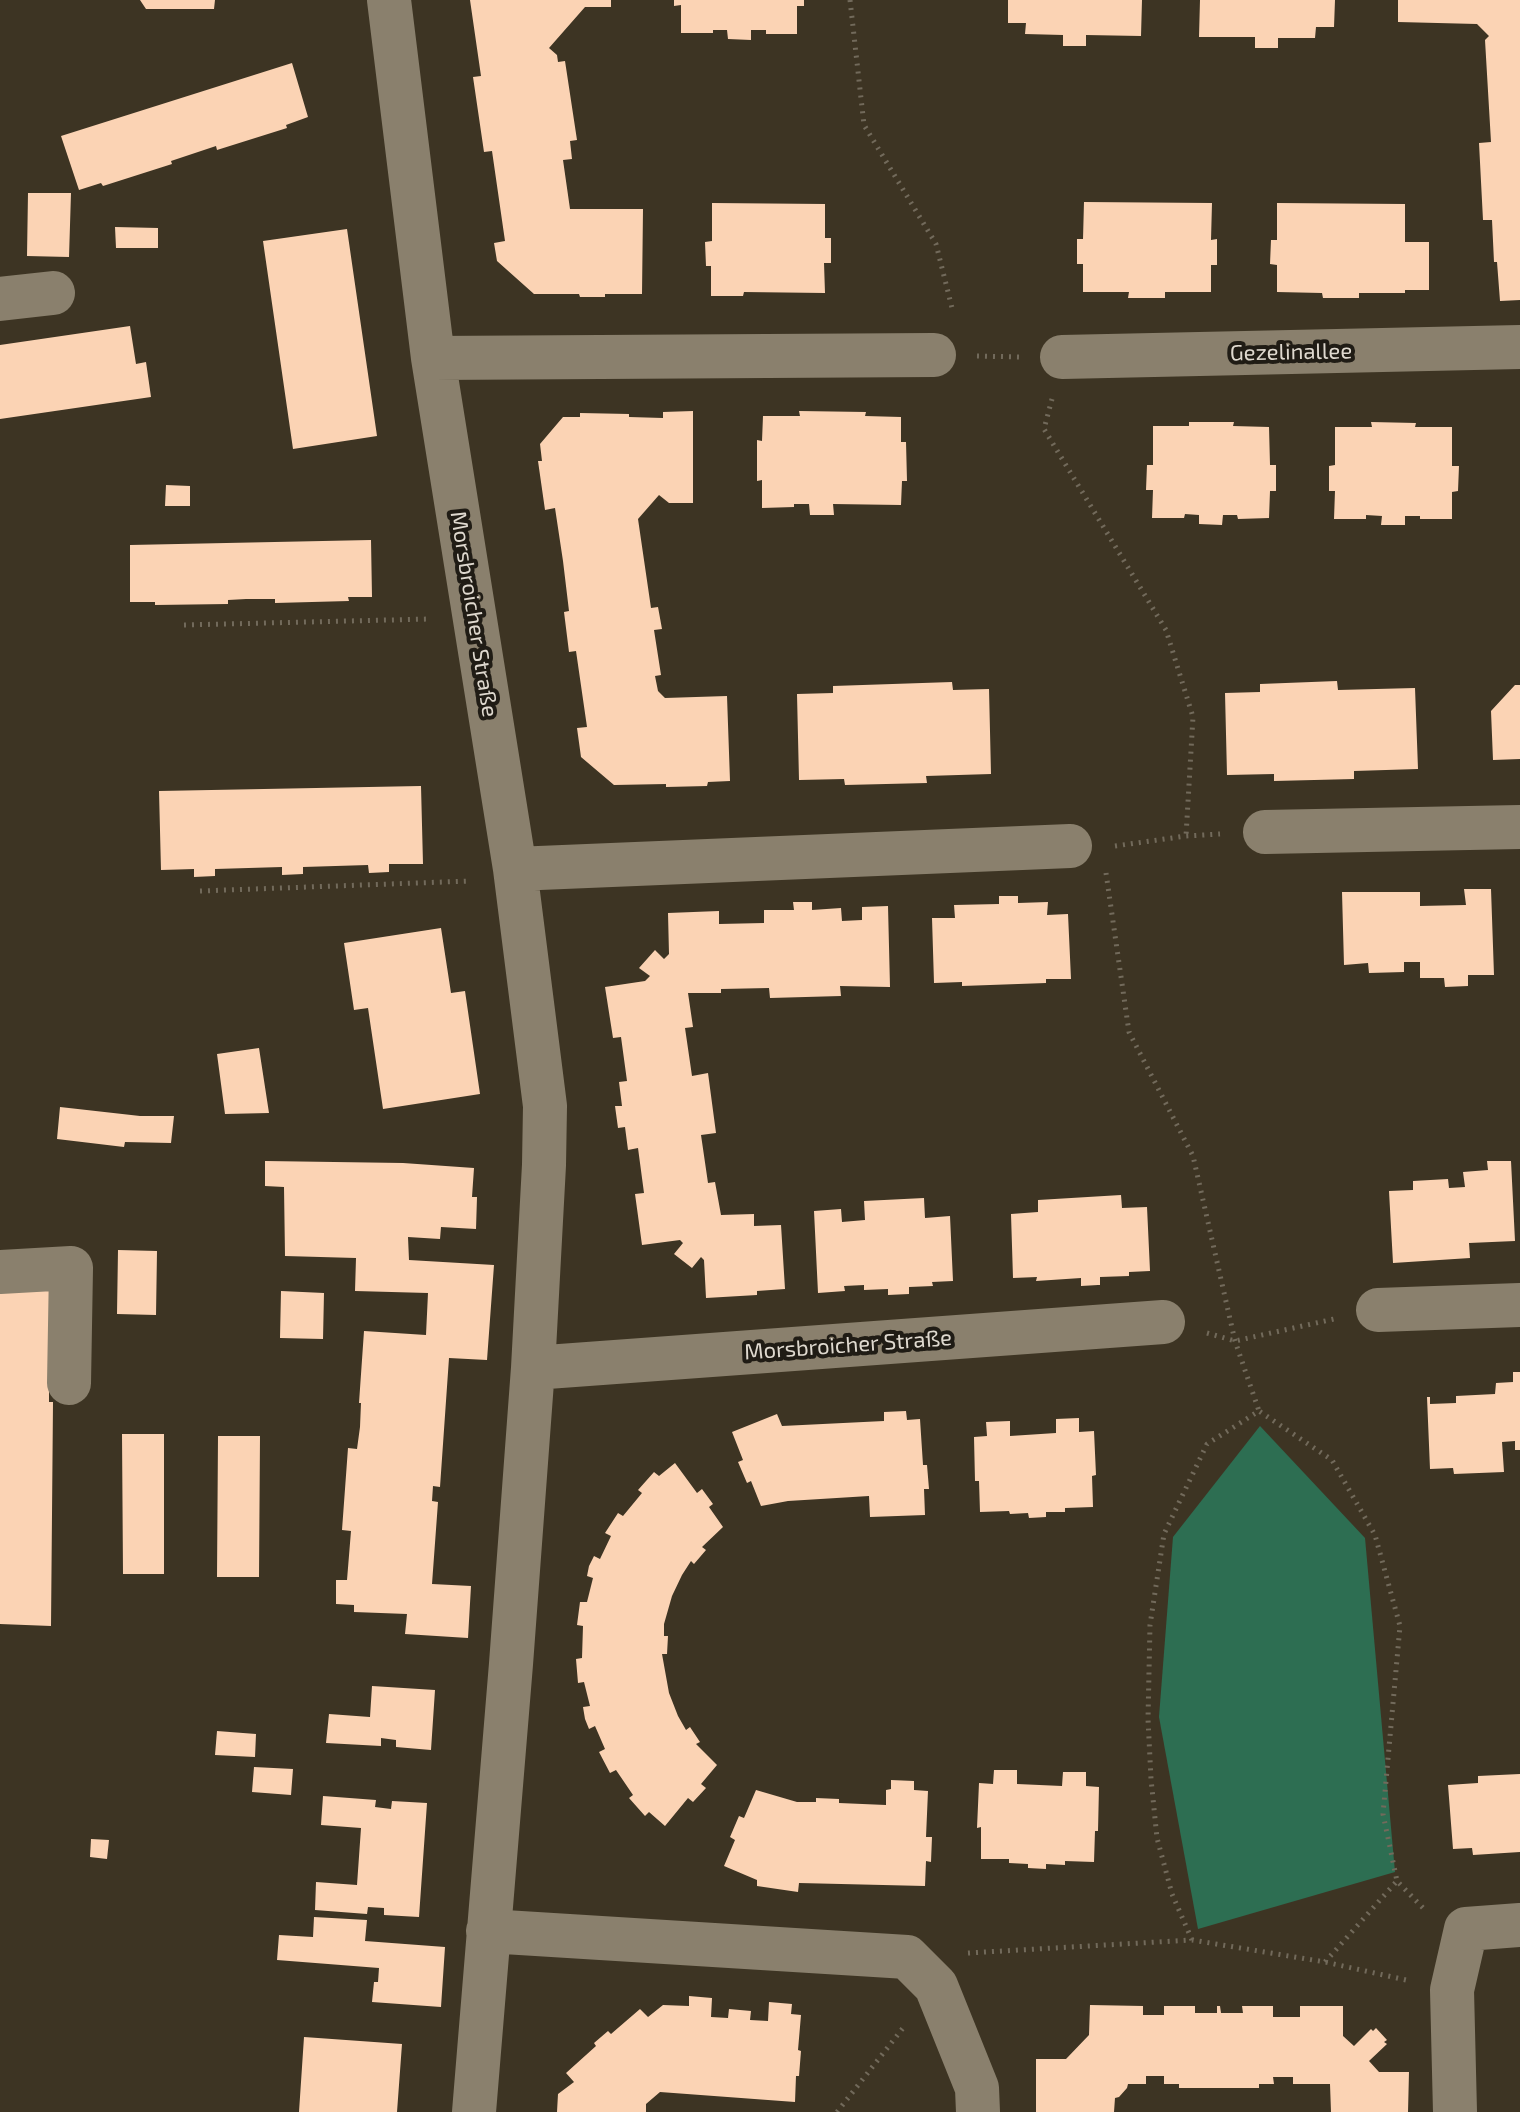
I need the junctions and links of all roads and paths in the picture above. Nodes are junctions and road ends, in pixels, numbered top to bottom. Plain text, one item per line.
1 (389, 0) edge
2 (850, 0) edge
3 (53, 293) dead end
4 (0, 299) edge
5 (1520, 347) edge
6 (934, 355) junction
7 (1062, 357) junction
8 (433, 358) junction
9 (474, 613) junction
10 (184, 625) dead end
11 (1520, 827) edge
12 (1265, 832) joint
13 (1186, 836) junction
14 (1086, 847) junction
15 (515, 869) junction
16 (200, 891) dead end
17 (0, 1272) edge
18 (1520, 1305) edge
19 (1378, 1310) joint
20 (1163, 1322) joint
21 (1235, 1341) junction
22 (533, 1368) junction
23 (69, 1383) dead end
24 (1259, 1411) junction
25 (1397, 1881) junction
26 (1448, 1922) junction
27 (1520, 1925) edge
28 (488, 1931) junction
29 (1192, 1940) junction
30 (1325, 1962) junction
31 (922, 1971) junction
32 (1452, 1990) junction
33 (474, 2112) edge
34 (837, 2112) edge
35 (978, 2112) edge
36 (1455, 2112) edge

1 - 8 street, Morsbroicher Straße
2 - 6 path
3 - 4 street
5 - 7 street, Gezelinallee
6 - 7 path
6 - 8 street
7 - 13 path
8 - 9 street, Morsbroicher Straße
9 - 10 path
9 - 15 street, Morsbroicher Straße
11 - 12 street
12 - 13 path
13 - 14 path
14 - 15 street
14 - 21 path
15 - 16 path
15 - 22 street, Morsbroicher Straße
17 - 23 street
18 - 19 street
19 - 21 path
20 - 21 path
20 - 22 street, Morsbroicher Straße
21 - 24 path
22 - 28 street, Morsbroicher Straße
24 - 25 path
24 - 29 path
25 - 26 path
25 - 30 path
26 - 27 street
26 - 32 street
28 - 31 street
28 - 33 street, Morsbroicher Straße
29 - 30 path
29 - 31 path
30 - 32 path
31 - 34 path
31 - 35 street
32 - 36 street

